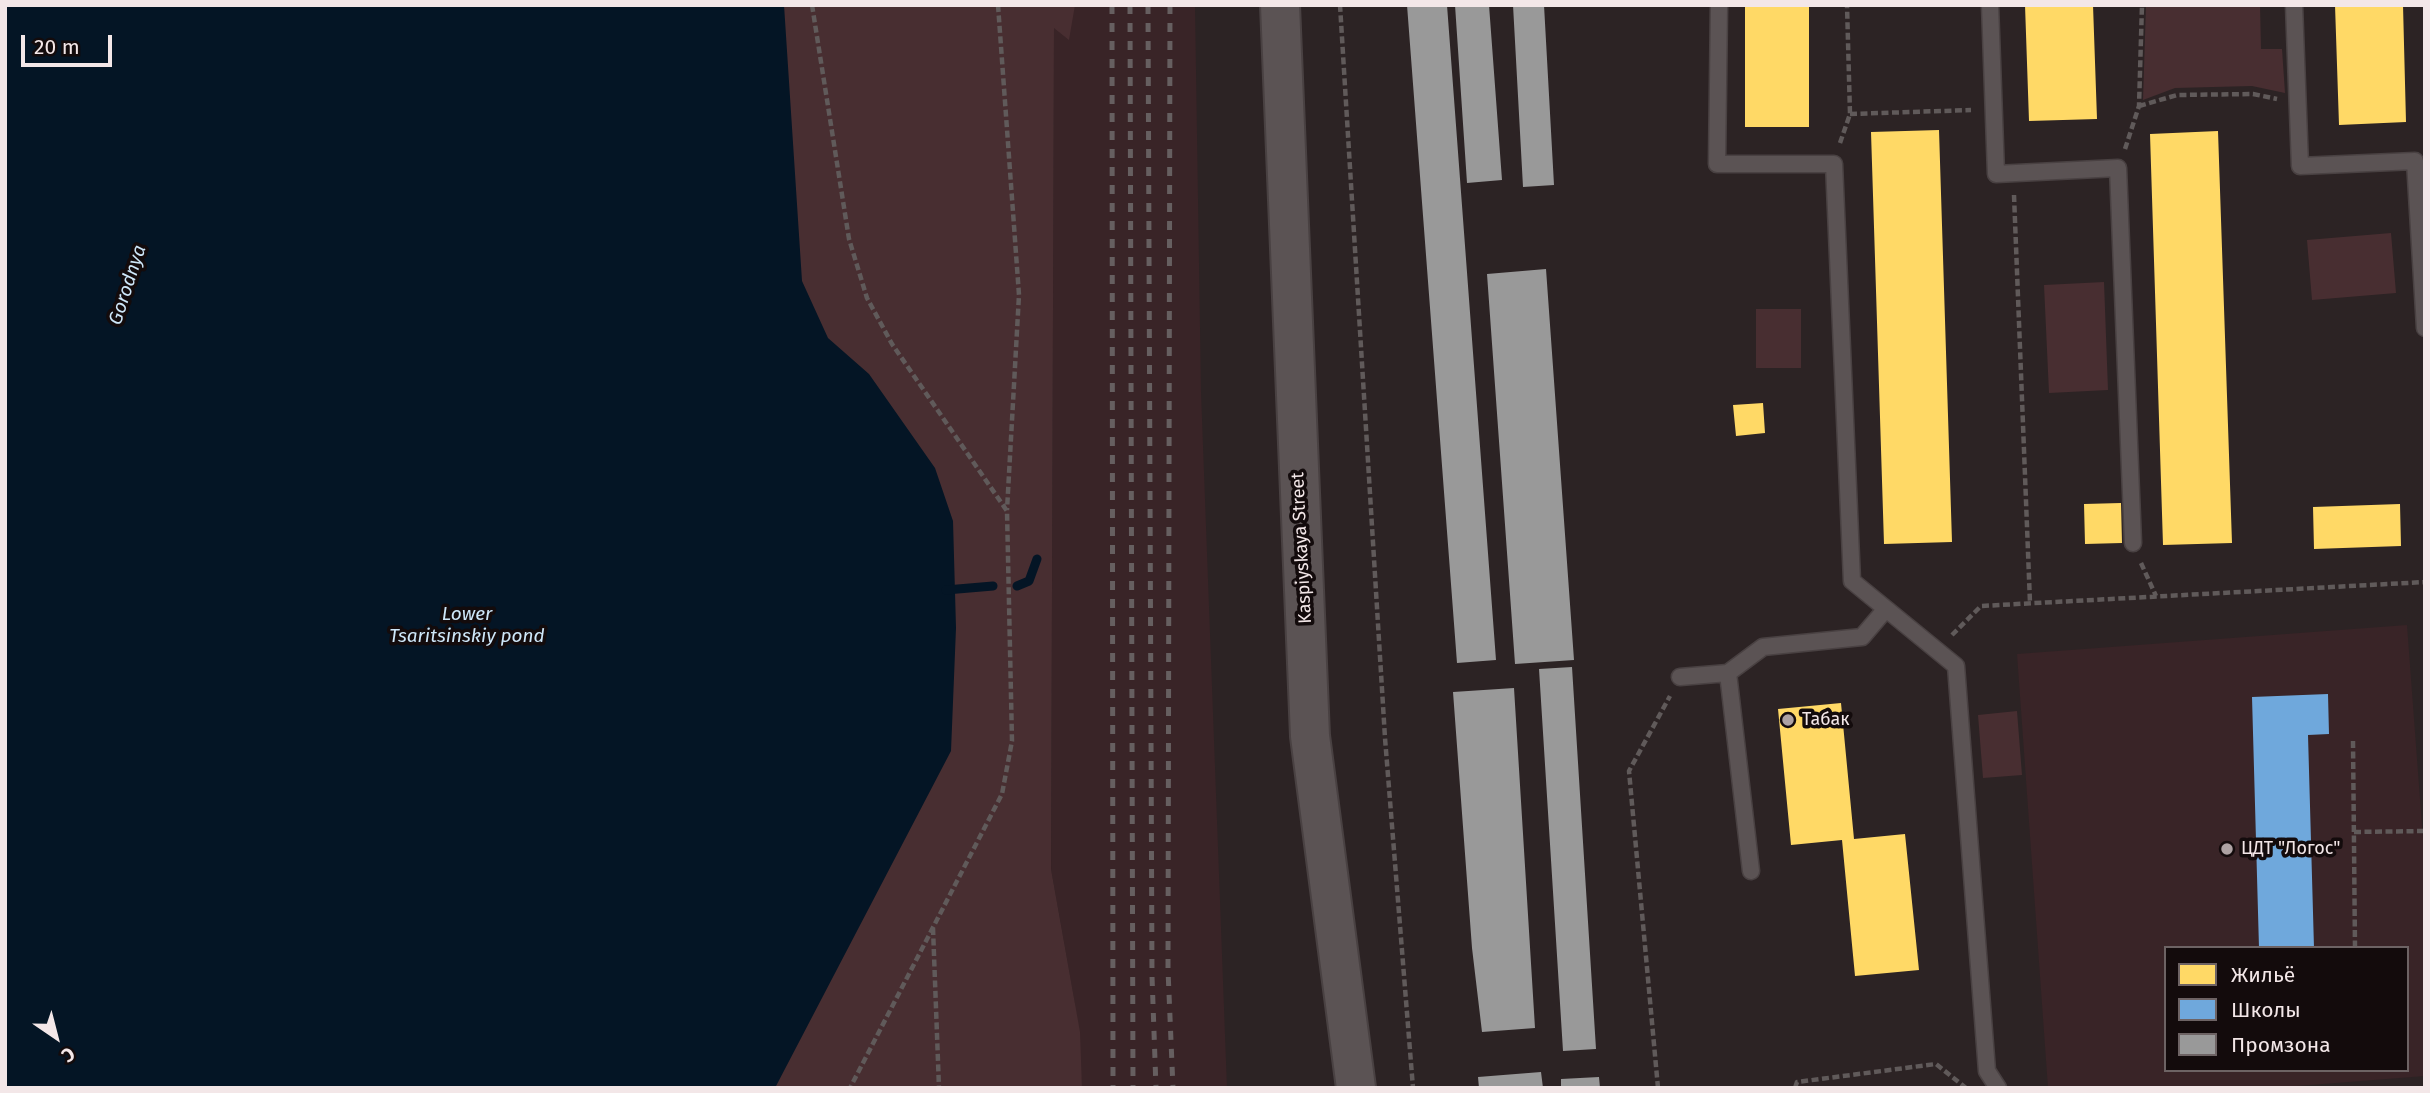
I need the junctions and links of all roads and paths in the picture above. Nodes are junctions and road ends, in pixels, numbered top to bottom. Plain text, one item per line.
1 (812, 5) edge
2 (998, 5) edge
3 (1280, 5) edge
4 (1340, 5) edge
5 (1719, 5) edge
6 (1847, 5) edge
7 (1990, 5) edge
8 (2142, 5) edge
9 (2294, 5) edge
10 (2297, 103) junction
11 (2140, 106) junction
12 (1994, 110) junction
13 (1850, 114) junction
14 (1834, 164) junction
15 (2118, 168) junction
16 (2013, 173) junction
17 (2425, 328) edge
18 (1007, 510) junction
19 (2133, 543) dead end
20 (2142, 564) dead end
21 (2425, 582) edge
22 (2156, 596) junction
23 (2030, 603) junction
24 (1885, 610) junction
25 (1936, 651) junction
26 (1728, 673) junction
27 (1680, 677) joint
28 (2353, 741) dead end
29 (2425, 831) edge
30 (2354, 832) junction
31 (1751, 871) dead end
32 (933, 926) junction
33 (2356, 946) edge
34 (850, 1088) edge
35 (939, 1088) edge
36 (1356, 1088) edge
37 (1413, 1088) edge
38 (1658, 1088) edge
39 (1795, 1088) edge
40 (1966, 1088) edge
41 (1998, 1088) edge

1 - 18 path
2 - 18 path
3 - 36 main road, Kaspiyskaya Street
4 - 37 path
5 - 14 lane
6 - 13 path
7 - 12 lane
8 - 11 path
9 - 10 lane
10 - 11 path
10 - 17 lane
11 - 15 path
12 - 13 path
12 - 16 lane
13 - 14 path
14 - 24 lane
15 - 16 lane
15 - 19 lane
16 - 23 path
18 - 32 path
20 - 22 path
21 - 22 path
22 - 23 path
23 - 25 path
24 - 25 lane
24 - 26 lane
25 - 41 lane
26 - 27 lane
26 - 31 lane
27 - 38 path
28 - 30 path
29 - 30 path
30 - 33 path
32 - 34 path
32 - 35 path
39 - 40 path

